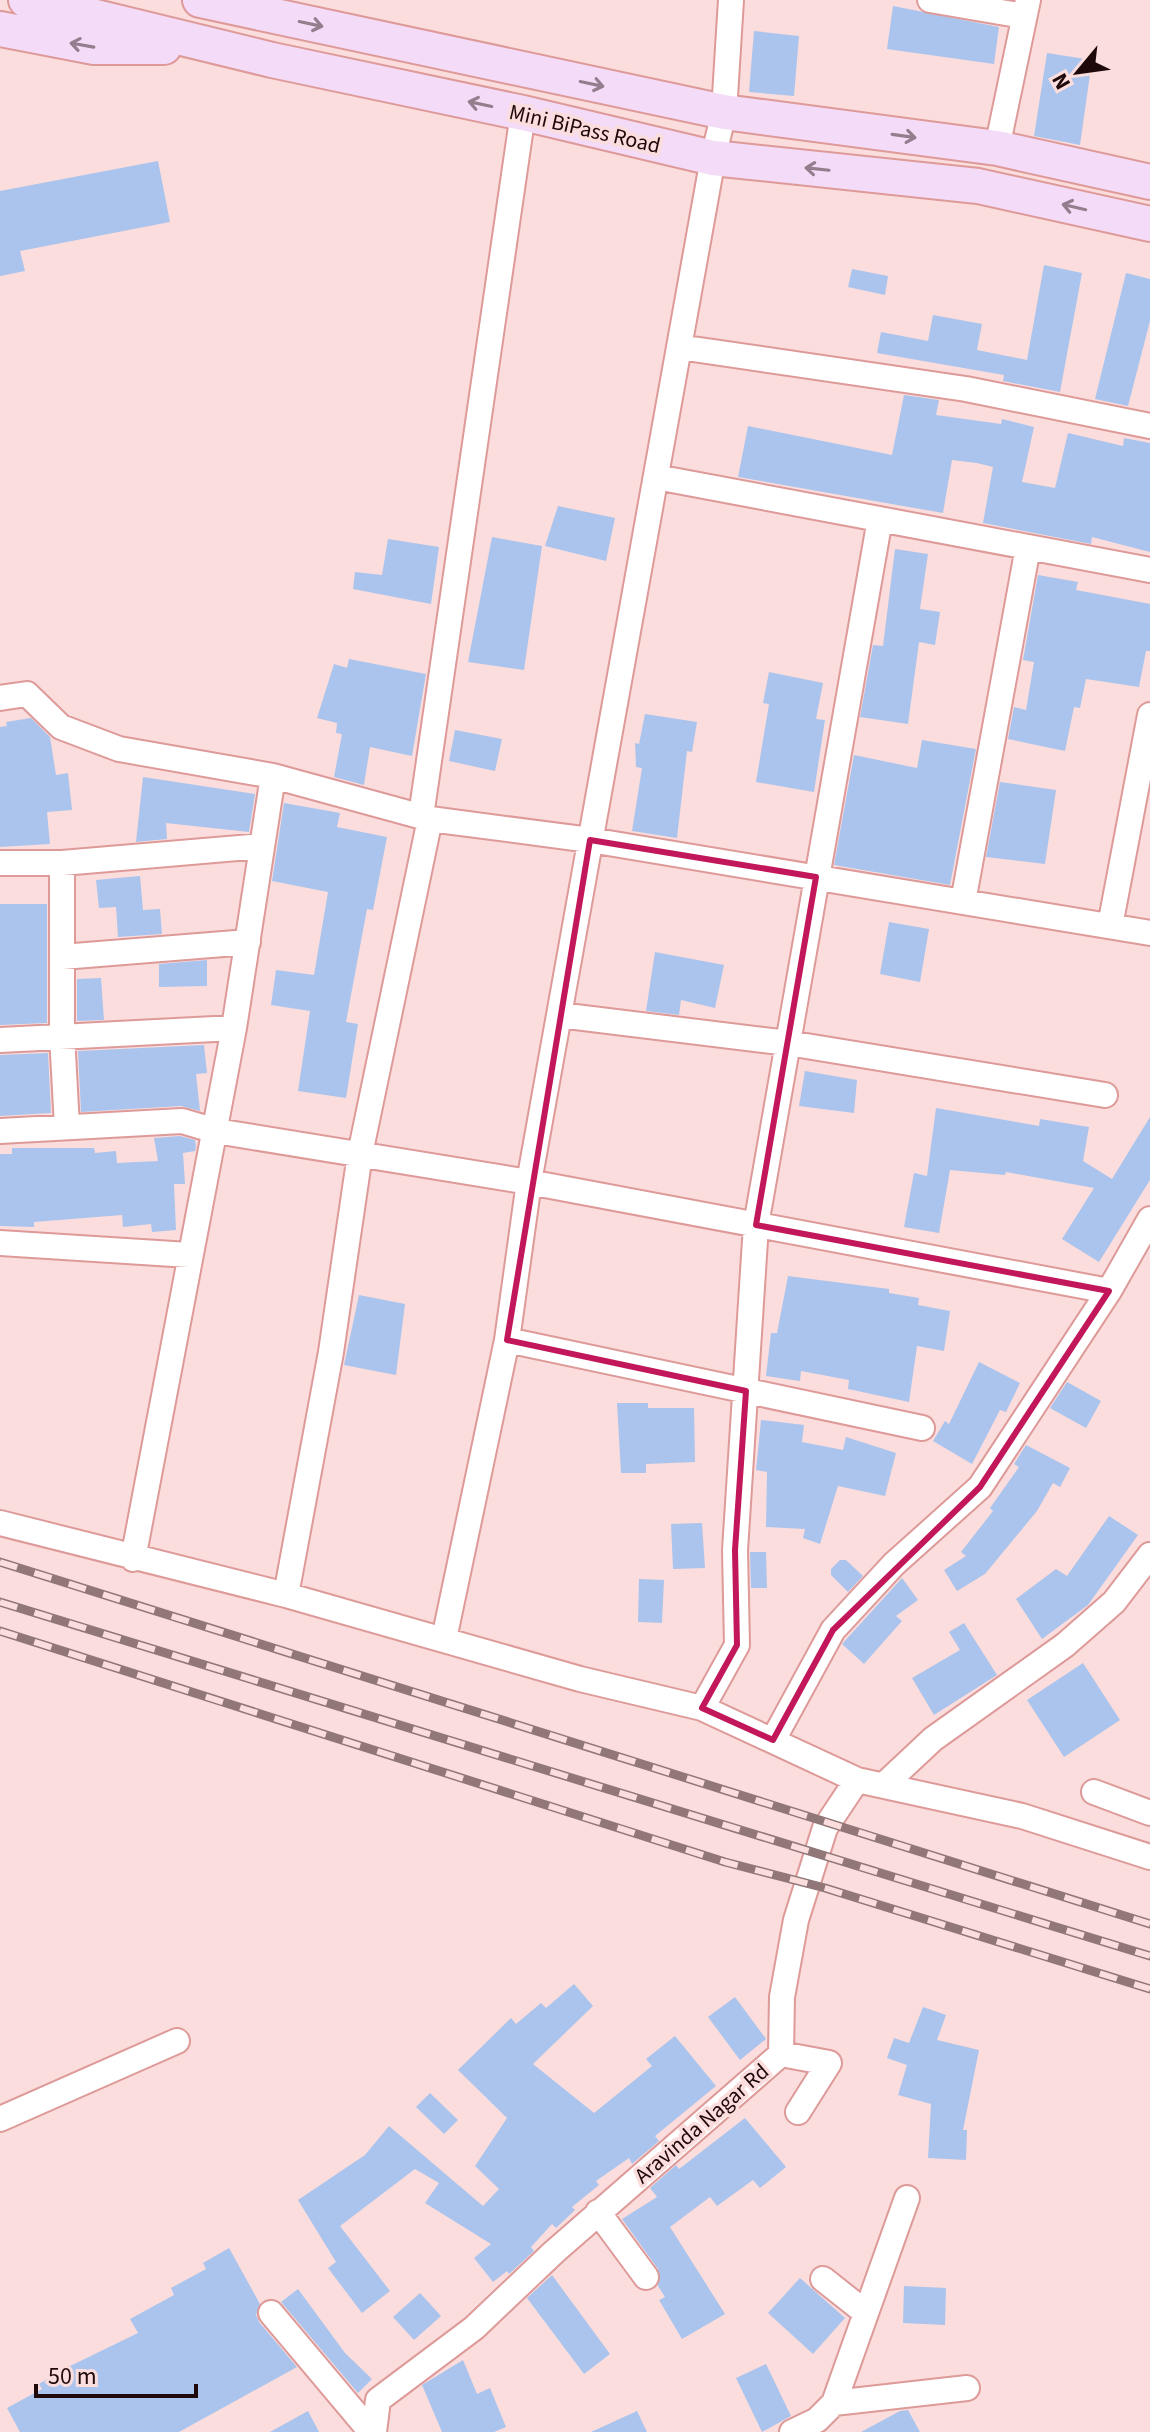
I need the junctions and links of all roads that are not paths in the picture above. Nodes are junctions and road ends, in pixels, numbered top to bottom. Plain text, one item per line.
1 (26, 0) edge
2 (200, 0) edge
3 (731, 0) edge
4 (930, 0) edge
5 (228, 4) edge
6 (1026, 8) edge
7 (0, 29) edge
8 (216, 47) junction
9 (724, 112) junction
10 (523, 113) junction
11 (997, 148) junction
12 (713, 158) junction
13 (1150, 182) edge
14 (1150, 224) edge
15 (679, 347) junction
16 (1150, 426) edge
17 (656, 477) junction
18 (880, 519) junction
19 (1028, 547) junction
20 (1150, 570) edge
21 (0, 698) edge
22 (1150, 715) edge
23 (273, 776) junction
24 (426, 817) junction
25 (590, 840) junction
26 (262, 846) junction
27 (0, 863) edge
28 (62, 863) junction
29 (816, 877) junction
30 (963, 902) junction
31 (1110, 926) junction
32 (1150, 933) edge
33 (248, 942) junction
34 (62, 957) junction
35 (559, 1015) junction
36 (234, 1028) junction
37 (62, 1035) junction
38 (0, 1040) edge
39 (788, 1043) junction
40 (1105, 1095) dead end
41 (67, 1127) junction
42 (0, 1131) edge
43 (216, 1131) junction
44 (360, 1154) junction
45 (529, 1182) junction
46 (1150, 1219) edge
47 (756, 1225) junction
48 (0, 1243) edge
49 (189, 1255) junction
50 (1109, 1291) junction
51 (507, 1340) junction
52 (746, 1391) junction
53 (922, 1428) dead end
54 (0, 1523) edge
55 (1150, 1555) edge
56 (133, 1559) junction
57 (286, 1595) junction
58 (444, 1639) junction
59 (702, 1708) junction
60 (773, 1740) junction
61 (857, 1780) junction
62 (884, 1785) junction
63 (1094, 1792) dead end
64 (1150, 1813) edge
65 (1150, 1857) edge
66 (177, 2041) dead end
67 (781, 2054) junction
68 (798, 2112) dead end
69 (0, 2119) edge
70 (907, 2198) dead end
71 (598, 2212) junction
72 (646, 2277) dead end
73 (823, 2279) dead end
74 (271, 2313) dead end
75 (866, 2313) junction
76 (967, 2388) dead end
77 (834, 2403) junction
78 (373, 2432) edge
79 (792, 2432) edge

1 - 8 main road, Mini BiPass Road
2 - 5 main road
3 - 9 street
4 - 6 street
5 -> 9 main road
6 - 11 street
8 -> 7 main road
10 -> 8 main road, Mini BiPass Road
9 -> 11 main road
9 - 12 street
10 - 12 main road, Mini BiPass Road
10 - 24 street
11 - 13 main road
14 -> 12 main road, Mini BiPass Road
12 - 15 street
15 - 16 street
15 - 17 street
17 - 18 street
17 - 25 street
18 - 19 street
18 - 29 street
19 - 20 street
19 - 30 street
21 - 23 street
22 - 31 street
23 - 24 street
23 - 26 street
24 - 25 street
24 - 44 street
25 - 29 street
25 - 35 street
26 - 28 street
26 - 33 street
27 - 28 street
28 - 34 street
29 - 30 street
29 - 39 street
30 - 31 street
31 - 32 street
33 - 34 street
33 - 36 street
34 - 37 street
35 - 39 street
35 - 45 street
36 - 37 street
36 - 43 street
37 - 38 street
37 - 41 street
39 - 40 street
39 - 47 street
41 - 42 street
41 - 43 street
43 - 44 street
43 - 49 street
44 - 45 street
44 - 57 street
45 - 47 street
45 - 51 street
46 - 50 street
47 - 50 street
47 - 52 street
48 - 49 street
49 - 56 street
50 - 60 street
51 - 52 street
51 - 58 street
52 - 53 street
52 - 59 street
54 - 56 street
55 - 62 street
56 - 57 street
57 - 58 street
58 - 59 street
59 - 60 street
60 - 61 street
61 - 62 street
61 - 67 street, Aravinda Nagar Rd
62 - 65 street
63 - 64 street
66 - 69 street
67 - 68 street
67 - 71 street, Aravinda Nagar Rd
70 - 75 street
71 - 72 street
71 - 78 street, Aravinda Nagar Rd
73 - 75 street
74 - 78 street
75 - 77 street
76 - 77 street
77 - 79 street

